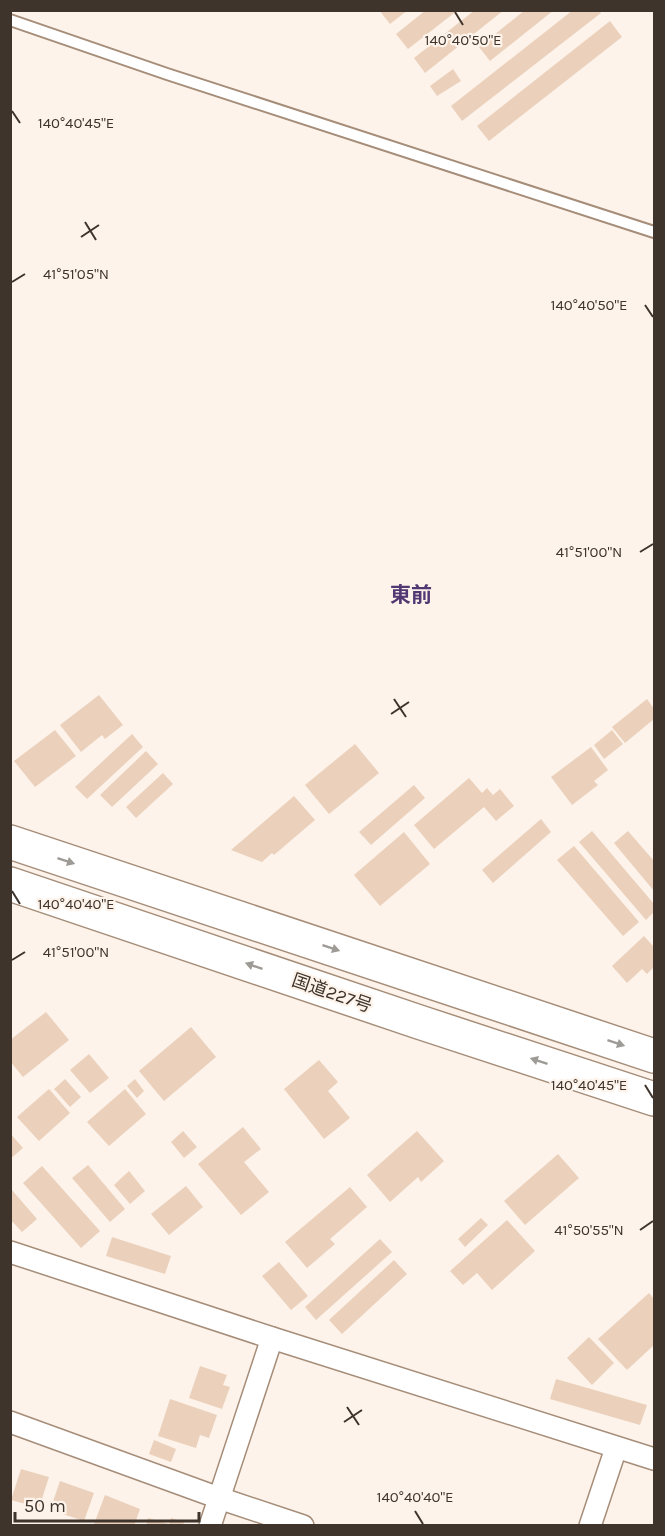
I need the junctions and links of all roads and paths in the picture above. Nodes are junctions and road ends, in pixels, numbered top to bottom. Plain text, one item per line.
1 (10, 20) edge
2 (654, 231) edge
3 (10, 842) edge
4 (10, 884) edge
5 (654, 1056) edge
6 (654, 1099) edge
7 (10, 1252) edge
8 (272, 1338) junction
9 (10, 1422) edge
10 (616, 1448) junction
11 (654, 1459) edge
12 (219, 1498) junction
13 (210, 1526) edge
14 (303, 1526) edge
15 (590, 1526) edge

1 - 2 lane
3 -> 5 highway
6 -> 4 highway, 国道227号
7 - 8 street
8 - 10 street
8 - 12 street
9 - 12 street
10 - 11 street
10 - 15 street
12 - 13 street
12 - 14 street

